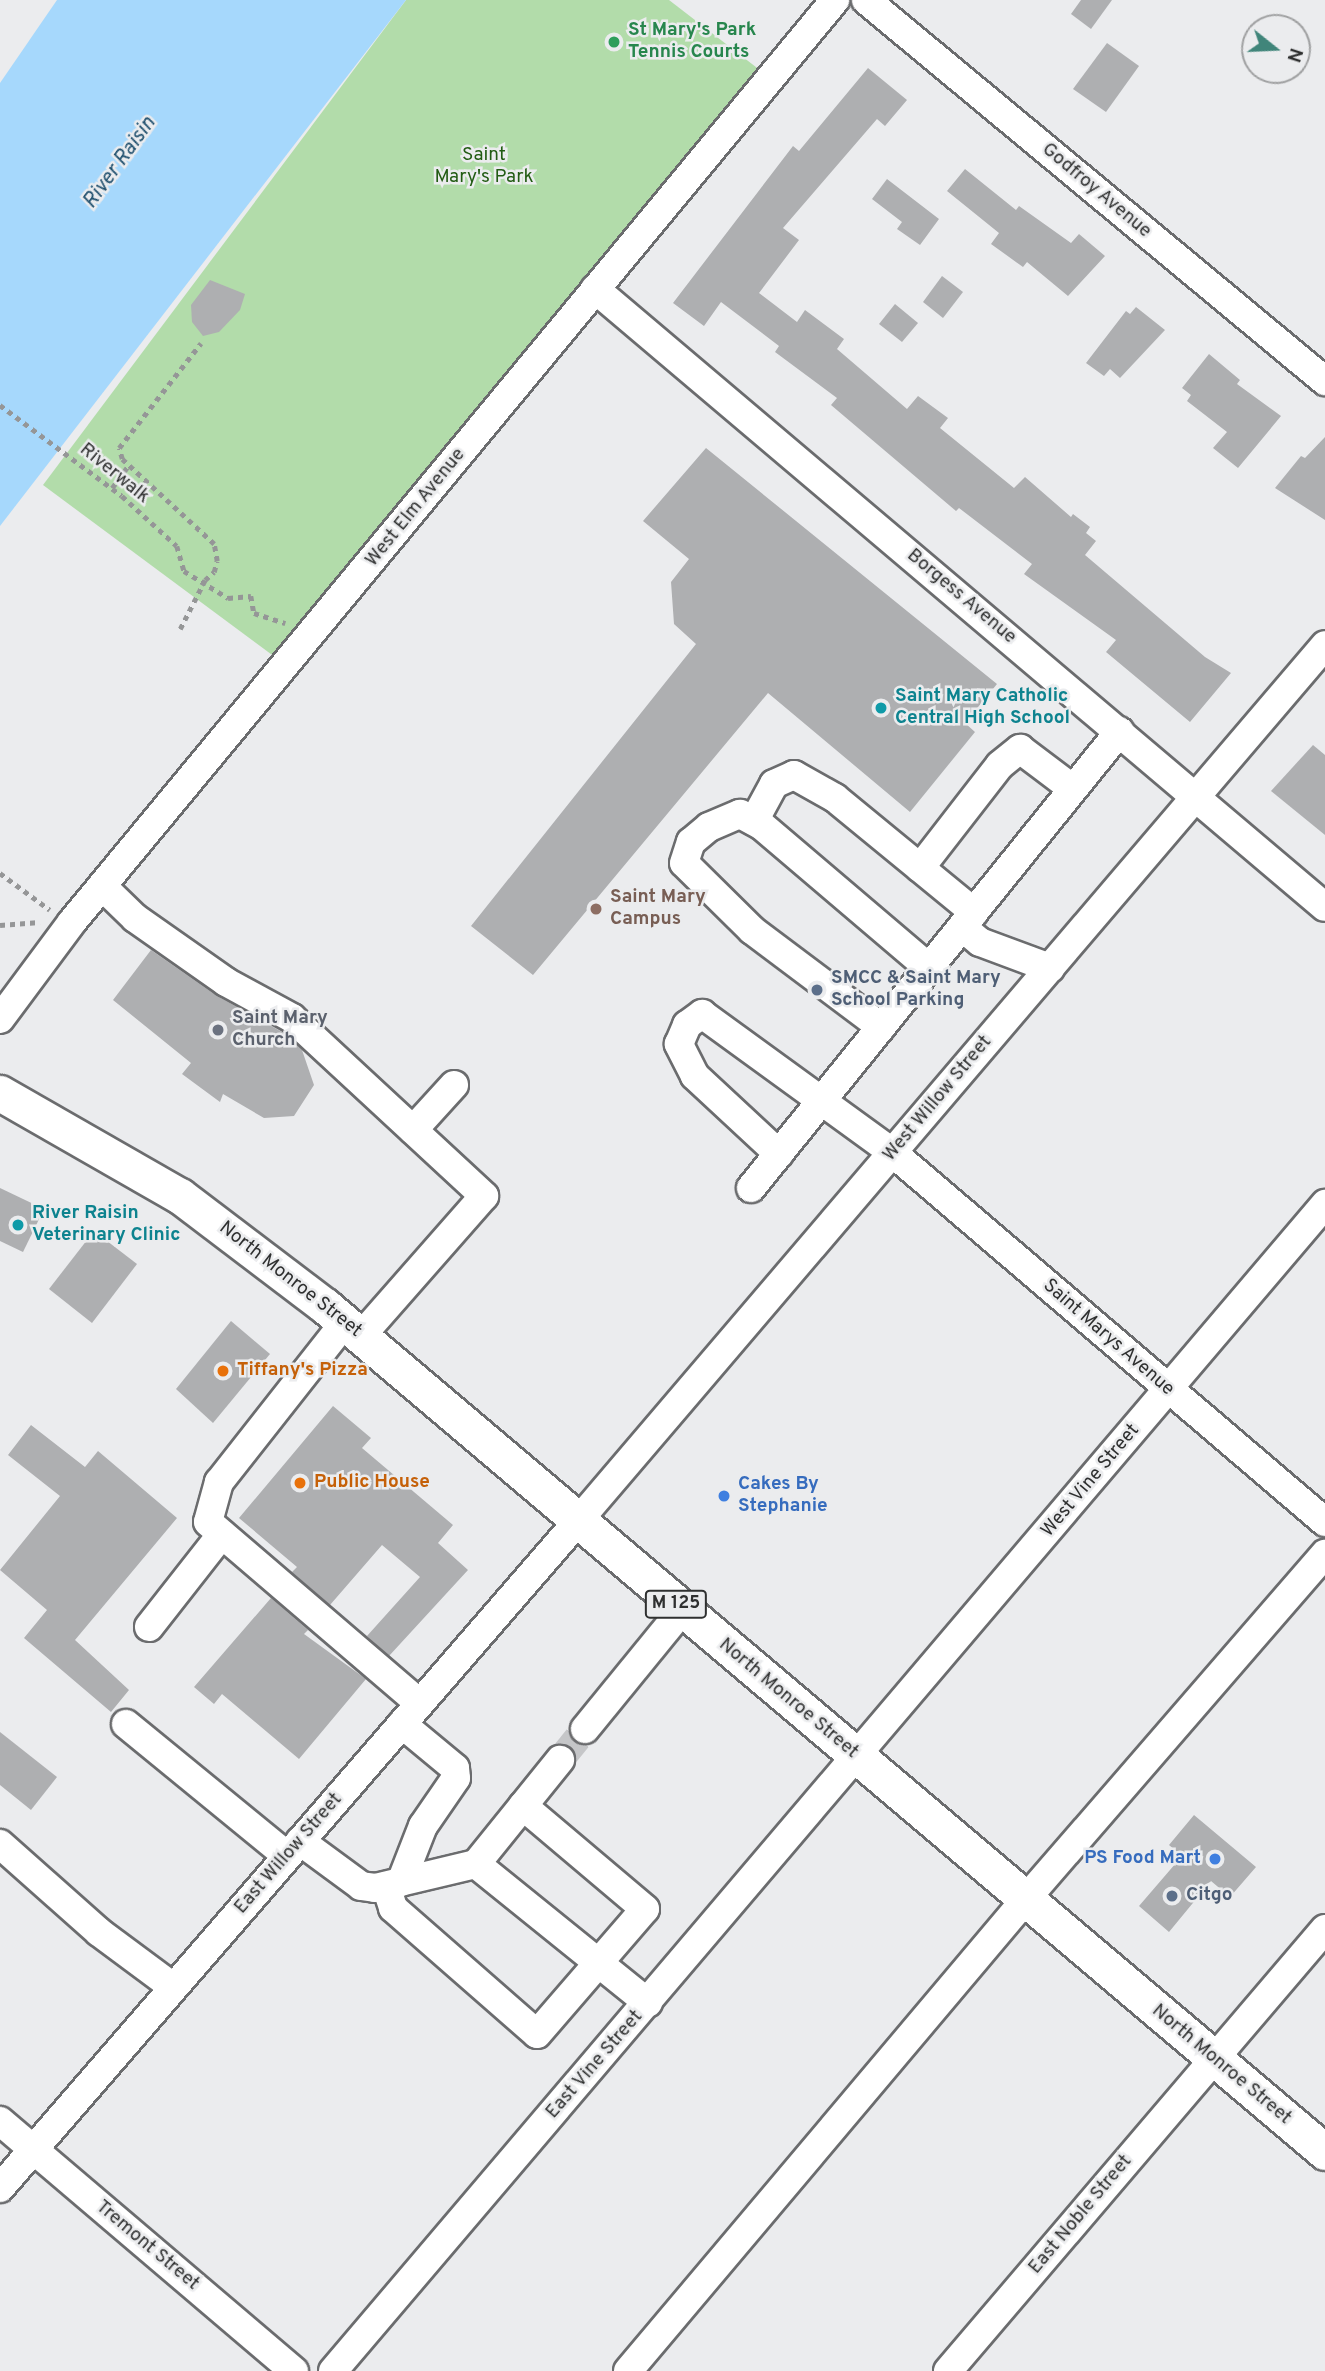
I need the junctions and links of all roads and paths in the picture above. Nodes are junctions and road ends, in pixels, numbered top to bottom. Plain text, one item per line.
1 (835, 0) edge
2 (866, 0) edge
3 (595, 289) junction
4 (201, 342) dead end
5 (1325, 381) edge
6 (0, 405) edge
7 (129, 465) junction
8 (113, 488) junction
9 (205, 580) junction
10 (180, 629) dead end
11 (312, 636) junction
12 (1325, 645) edge
13 (1120, 731) junction
14 (1073, 789) junction
15 (1197, 796) junction
16 (754, 821) junction
17 (920, 868) junction
18 (0, 873) edge
19 (102, 886) junction
20 (1325, 907) edge
21 (968, 920) junction
22 (72, 922) junction
23 (929, 968) junction
24 (1050, 968) junction
25 (0, 1019) edge
26 (881, 1027) junction
27 (454, 1085) dead end
28 (0, 1093) edge
29 (820, 1103) junction
30 (413, 1130) junction
31 (893, 1153) junction
32 (779, 1154) junction
33 (751, 1188) dead end
34 (1325, 1204) edge
35 (353, 1329) junction
36 (1168, 1390) junction
37 (578, 1521) junction
38 (1325, 1522) edge
39 (222, 1534) junction
40 (1325, 1554) edge
41 (682, 1609) junction
42 (149, 1627) dead end
43 (411, 1714) junction
44 (126, 1724) dead end
45 (585, 1729) tunnel mouth
46 (858, 1759) junction
47 (560, 1760) tunnel mouth
48 (523, 1806) junction
49 (0, 1844) edge
50 (294, 1848) junction
51 (476, 1864) junction
52 (393, 1884) junction
53 (1025, 1900) junction
54 (1325, 1929) edge
55 (597, 1962) junction
56 (173, 1987) junction
57 (649, 2003) junction
58 (1214, 2059) junction
59 (0, 2121) edge
60 (32, 2149) junction
61 (1325, 2152) edge
62 (0, 2188) edge
63 (294, 2371) edge
64 (333, 2371) edge
65 (628, 2371) edge
66 (948, 2371) edge

1 - 3 street, West Elm Avenue
2 - 5 street, Godfroy Avenue
3 - 11 street, West Elm Avenue
3 - 13 street, Borgess Avenue
4 - 7 path
6 - 8 path, Riverwalk
7 - 8 path
7 - 9 path
8 - 9 path, Riverwalk
9 - 10 path
9 - 11 path
11 - 19 street, West Elm Avenue
12 - 15 street, West Willow Street
13 - 14 street
13 - 15 street, Borgess Avenue
14 - 17 street
14 - 21 street
15 - 20 street, Borgess Avenue
15 - 24 street, West Willow Street
16 - 17 street
16 - 23 street
16 - 26 street
17 - 21 street
18 - 22 path
19 - 22 street, West Elm Avenue
19 - 30 street
21 - 23 street
21 - 24 street
22 - 25 street, West Elm Avenue
23 - 26 street
24 - 31 street, West Willow Street
26 - 29 street
27 - 30 street
28 - 35 main road, North Monroe Street / M 125
29 - 31 street, Saint Marys Avenue
29 - 32 street
29 - 32 street, Saint Marys Avenue
30 - 35 street
31 - 36 street, Saint Marys Avenue
31 - 37 street, West Willow Street
32 - 33 street
34 - 36 street, West Vine Street
35 - 37 main road, North Monroe Street / M 125
35 - 39 street
36 - 38 street, Saint Marys Avenue
36 - 46 street, West Vine Street
37 - 41 main road, North Monroe Street / M 125
37 - 43 street, East Willow Street
39 - 42 street
39 - 43 street
40 - 53 street
41 - 45 street
41 - 46 main road, North Monroe Street / M 125
43 - 50 street, East Willow Street
43 - 52 street
44 - 50 street
46 - 53 main road, North Monroe Street / M 125
46 - 57 street, East Vine Street
47 - 48 street
48 - 51 street
48 - 55 street
49 - 56 street
50 - 52 street
50 - 56 street, East Willow Street
51 - 52 street
51 - 55 street
52 - 55 street
53 - 58 main road, North Monroe Street / M 125
53 - 65 street
54 - 58 street, East Noble Street
55 - 57 street
56 - 60 street, East Willow Street
57 - 64 street, East Vine Street
58 - 61 main road, North Monroe Street / M 125
58 - 66 street, East Noble Street
59 - 60 street, Tremont Street
60 - 62 street, East Willow Street
60 - 63 street, Tremont Street

